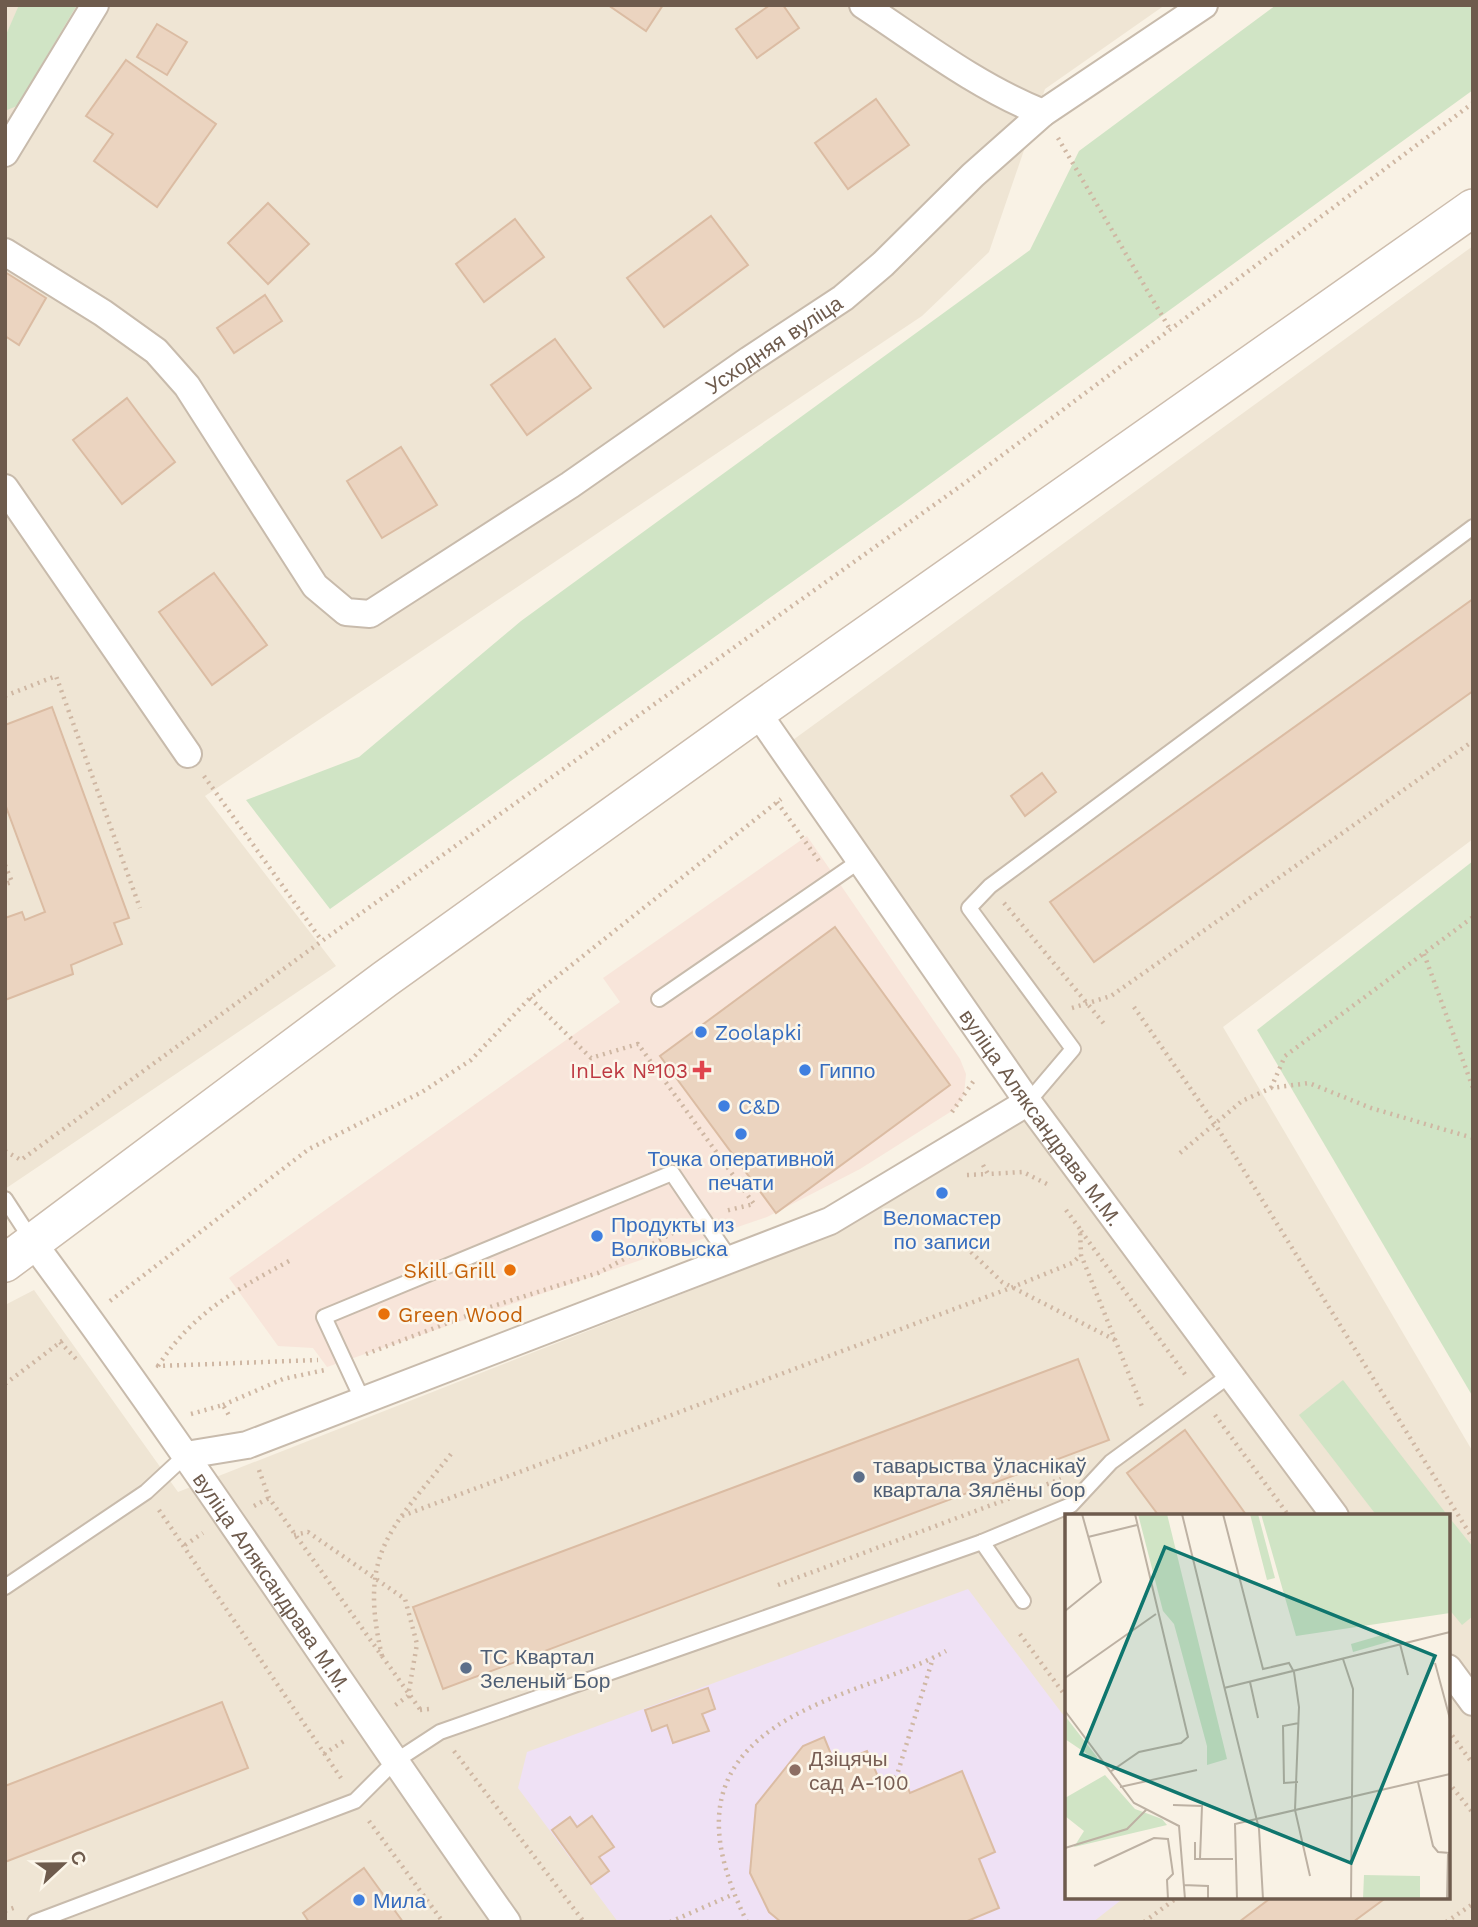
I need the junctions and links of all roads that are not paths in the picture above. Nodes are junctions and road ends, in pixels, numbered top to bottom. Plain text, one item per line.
1 (95, 5) edge
2 (863, 5) edge
3 (1204, 5) edge
4 (1044, 113) junction
5 (5, 153) edge
6 (1473, 208) edge
7 (5, 252) edge
8 (5, 488) edge
9 (1473, 527) edge
10 (757, 712) junction
11 (188, 754) road end
12 (858, 862) junction
13 (659, 999) dead end
14 (1028, 1102) junction
15 (5, 1199) edge
16 (19, 1253) edge
17 (730, 1258) junction
18 (1230, 1375) junction
19 (363, 1401) junction
20 (186, 1455) junction
21 (1334, 1514) edge
22 (982, 1542) junction
23 (5, 1587) edge
24 (1023, 1601) dead end
25 (394, 1762) junction
26 (35, 1922) edge
27 (507, 1922) edge

1 - 5 street
2 - 4 street
3 - 4 street, Усходняя вуліца
4 - 7 street, Усходняя вуліца
6 - 10 main road
8 - 11 street
9 - 14 lane
10 - 12 street, вуліца Аляксандрава М.М.
10 - 16 main road
12 - 13 lane
12 - 14 street, вуліца Аляксандрава М.М.
14 - 17 street
14 - 18 street, вуліца Аляксандрава М.М.
15 - 16 lane
16 - 20 street, вуліца Аляксандрава М.М.
17 - 19 street
17 - 19 lane
18 - 21 street, вуліца Аляксандрава М.М.
18 - 22 lane
19 - 20 street
20 - 23 lane
20 - 25 street, вуліца Аляксандрава М.М.
22 - 24 lane
22 - 25 lane
25 - 26 lane
25 - 27 street, вуліца Аляксандрава М.М.

